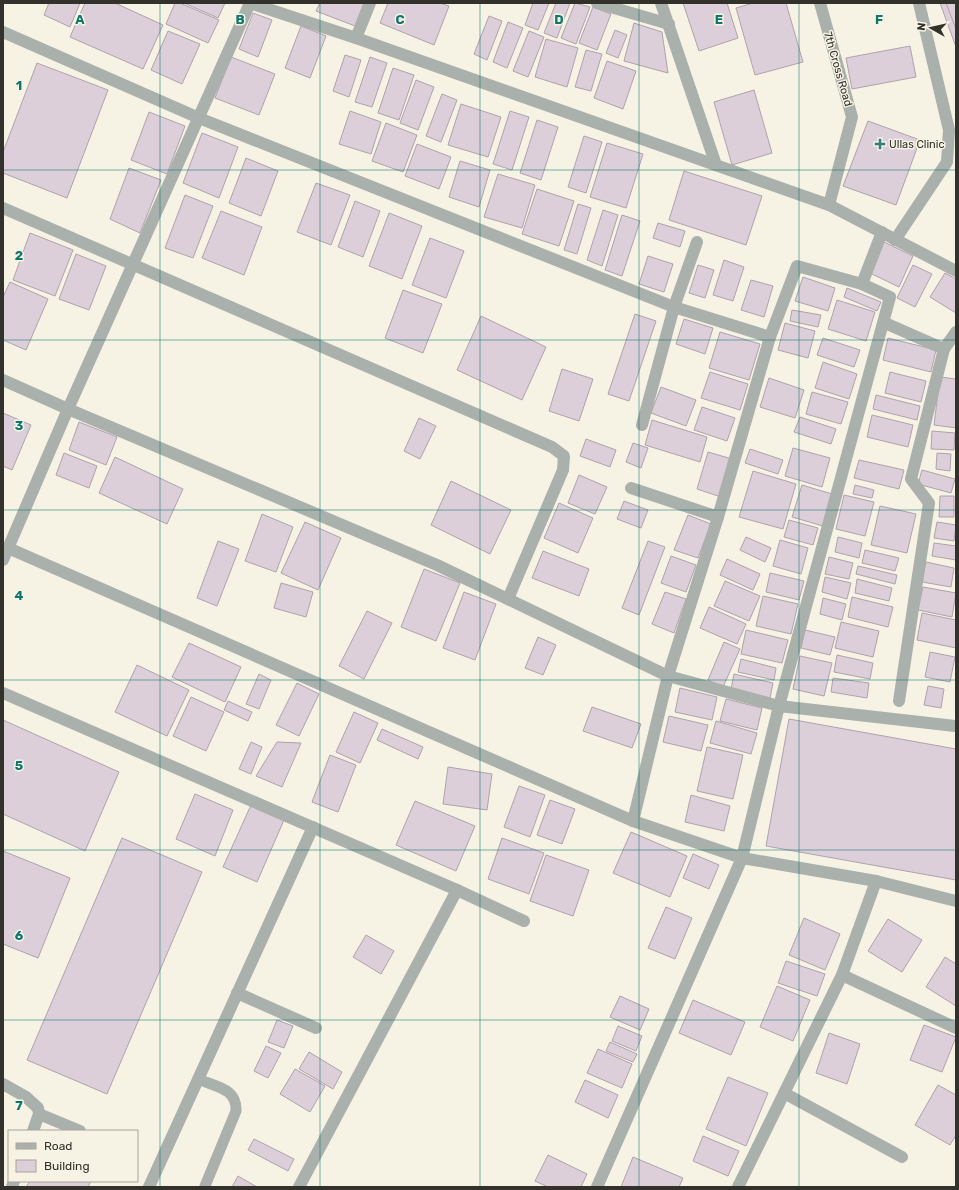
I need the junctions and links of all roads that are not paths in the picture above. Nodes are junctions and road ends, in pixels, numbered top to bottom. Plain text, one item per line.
1 (250, 3) edge
2 (370, 3) edge
3 (597, 3) edge
4 (661, 3) edge
5 (820, 3) edge
6 (919, 3) edge
7 (669, 24) junction
8 (3, 32) edge
9 (356, 38) junction
10 (199, 118) junction
11 (716, 165) junction
12 (829, 205) junction
13 (3, 208) edge
14 (882, 232) junction
15 (895, 240) junction
16 (697, 242) dead end
17 (133, 264) junction
18 (956, 271) edge
19 (862, 284) junction
20 (674, 307) junction
21 (884, 323) junction
22 (956, 332) edge
23 (770, 337) junction
24 (944, 349) junction
25 (3, 380) edge
26 (68, 410) junction
27 (642, 425) dead end
28 (630, 488) dead end
29 (718, 517) junction
30 (8, 548) junction
31 (3, 560) edge
32 (508, 599) junction
33 (668, 676) junction
34 (3, 693) edge
35 (899, 701) dead end
36 (779, 706) junction
37 (955, 726) edge
38 (633, 821) junction
39 (313, 827) junction
40 (742, 858) junction
41 (876, 880) junction
42 (457, 890) junction
43 (956, 901) edge
44 (524, 921) dead end
45 (842, 975) junction
46 (237, 993) junction
47 (316, 1028) dead end
48 (956, 1028) edge
49 (198, 1079) junction
50 (3, 1084) edge
51 (784, 1093) junction
52 (39, 1114) junction
53 (33, 1130) edge
54 (78, 1130) edge
55 (902, 1157) dead end
56 (205, 1186) edge
57 (149, 1187) edge
58 (300, 1187) edge
59 (597, 1187) edge
60 (738, 1187) edge

1 - 9 street
1 - 10 street
2 - 9 street
3 - 7 street
4 - 7 street
5 - 12 street, 7th Cross Road
6 - 15 street
7 - 11 street
8 - 10 street
9 - 11 street
10 - 17 street
10 - 20 street
11 - 12 street
12 - 14 street
13 - 17 street
14 - 15 street
14 - 19 street
15 - 18 street
16 - 20 street
17 - 26 street
17 - 32 street
19 - 21 street
19 - 23 street
20 - 23 street
20 - 27 street
21 - 24 street
21 - 36 street
22 - 24 street
23 - 29 street
24 - 35 street
25 - 26 street
26 - 30 street
26 - 32 street
28 - 29 street
29 - 33 street
30 - 31 street
30 - 38 street
32 - 33 street
33 - 36 street
33 - 38 street
34 - 39 street
36 - 37 street
36 - 40 street
38 - 40 street
39 - 42 street
39 - 46 street
40 - 41 street
40 - 59 street
41 - 43 street
41 - 45 street
42 - 44 street
42 - 58 street
45 - 48 street
45 - 51 street
46 - 47 street
46 - 49 street
49 - 56 lane
49 - 57 street
50 - 52 street
51 - 55 street
51 - 60 street
52 - 53 street
52 - 54 street

